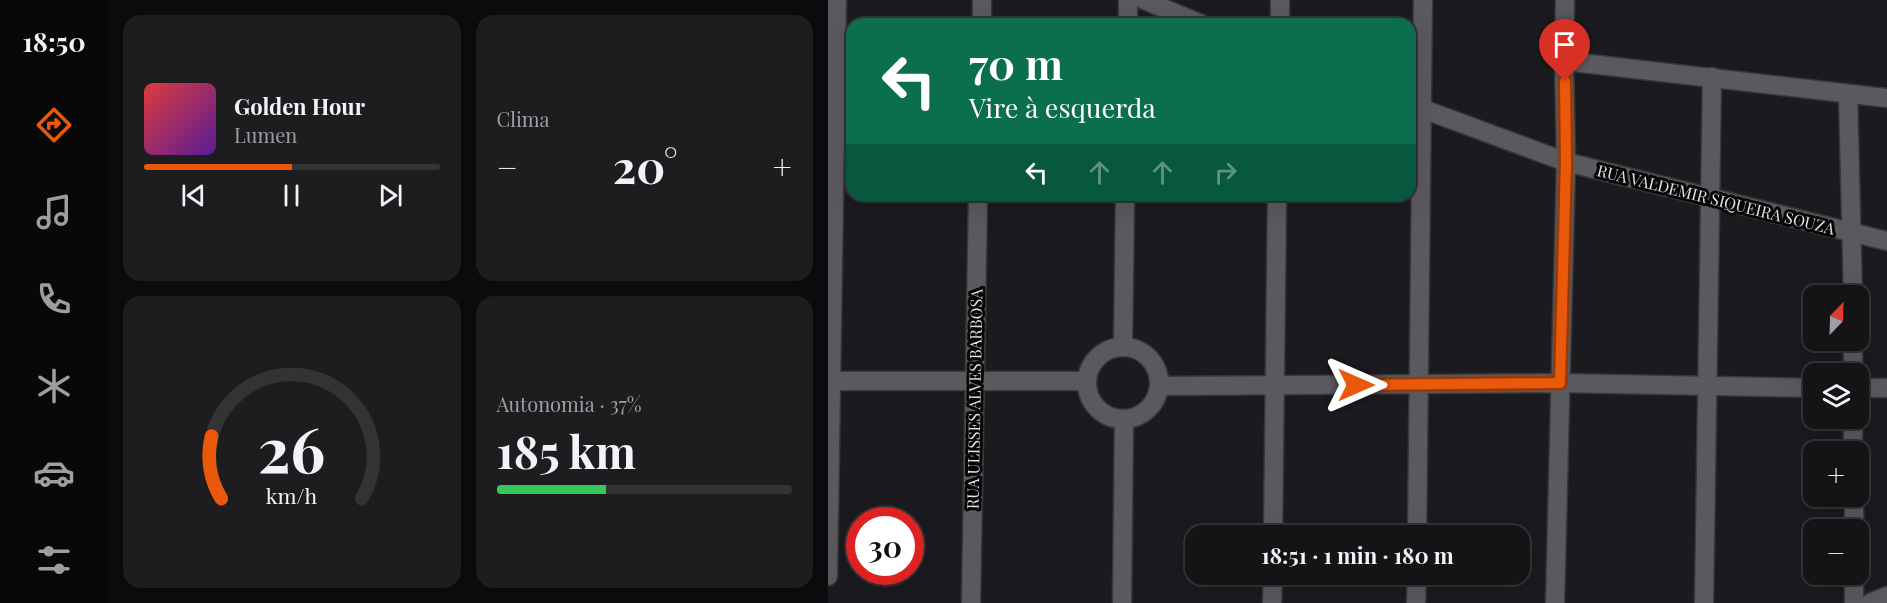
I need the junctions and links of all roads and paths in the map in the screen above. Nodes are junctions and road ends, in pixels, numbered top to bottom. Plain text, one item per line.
1 (837, 0) edge
2 (982, 0) edge
3 (1128, 0) edge
4 (1144, 0) edge
5 (1280, 0) edge
6 (1423, 0) edge
7 (1565, 0) edge
8 (982, 18) edge
9 (1128, 18) edge
10 (1187, 18) edge
11 (1280, 18) edge
12 (1564, 61) junction
13 (1712, 77) junction
14 (1416, 93) edge
15 (1848, 94) junction
16 (1887, 98) edge
17 (1416, 106) edge
18 (1566, 162) junction
19 (1416, 199) edge
20 (1710, 199) junction
21 (978, 201) edge
22 (1125, 201) edge
23 (1277, 201) edge
24 (1853, 233) junction
25 (1887, 241) edge
26 (1853, 285) edge
27 (1123, 346) junction
28 (830, 381) edge
29 (1087, 381) junction
30 (974, 383) junction
31 (1560, 383) junction
32 (1274, 385) junction
33 (1418, 385) junction
34 (1160, 386) junction
35 (1706, 386) junction
36 (1803, 388) edge
37 (1869, 388) edge
38 (1887, 388) edge
39 (1124, 419) junction
40 (1273, 525) edge
41 (1417, 525) edge
42 (828, 576) edge
43 (1273, 585) edge
44 (1417, 585) edge
45 (1854, 585) edge
46 (1887, 596) edge
47 (971, 603) edge
48 (1122, 603) edge
49 (1272, 603) edge
50 (1416, 603) edge
51 (1555, 603) edge
52 (1704, 603) edge
53 (1854, 603) edge
54 (1870, 603) edge

1 - 28 street
2 - 8 street
3 - 9 street
4 - 10 street
5 - 11 street
6 - 14 street
7 - 12 street
12 - 13 street
12 - 18 street
13 - 15 street
13 - 20 street
15 - 16 street
15 - 24 street
17 - 18 street, RUA VALDEMIR SIQUEIRA SOUZA
18 - 20 street, RUA VALDEMIR SIQUEIRA SOUZA
18 - 31 street
19 - 33 street
20 - 24 street, RUA VALDEMIR SIQUEIRA SOUZA
20 - 35 street
21 - 30 street, RUA ULISSES ALVES BARBOSA
22 - 27 street
23 - 32 street
24 - 25 street, RUA VALDEMIR SIQUEIRA SOUZA
24 - 26 street
27 - 29 street
27 - 34 street
28 - 30 street
28 - 42 street
29 - 30 street
29 - 39 street
30 - 47 street, RUA ULISSES ALVES BARBOSA
31 - 33 street
31 - 35 street
31 - 51 street
32 - 33 street
32 - 34 street
32 - 40 street
33 - 41 street
34 - 39 street
35 - 36 street
35 - 52 street
37 - 38 street
39 - 48 street
43 - 49 street
44 - 50 street
45 - 53 street
46 - 54 street

